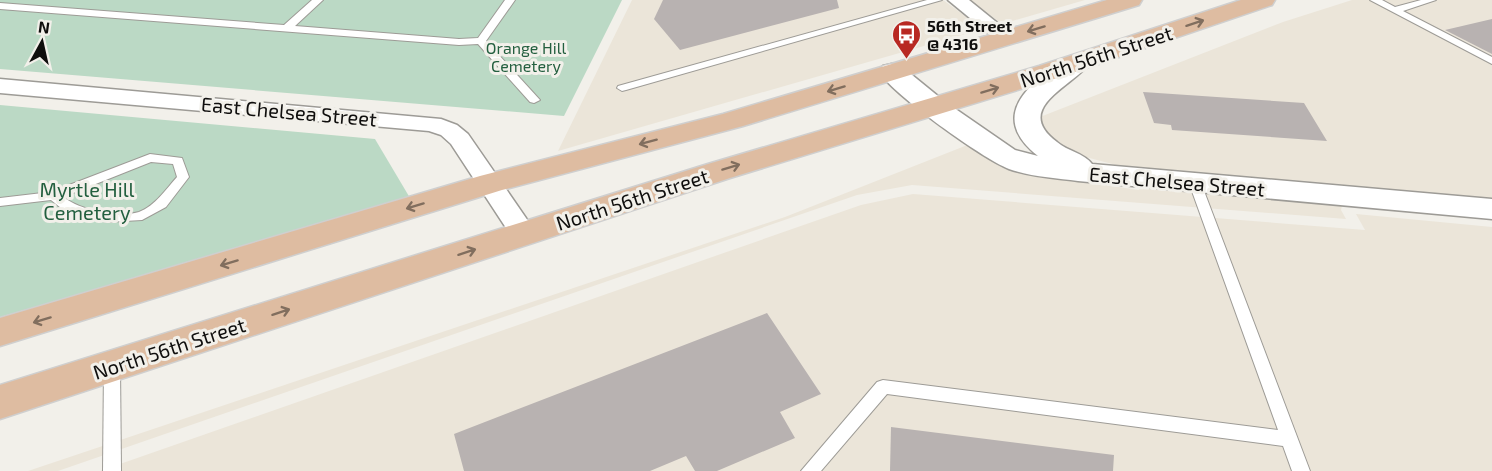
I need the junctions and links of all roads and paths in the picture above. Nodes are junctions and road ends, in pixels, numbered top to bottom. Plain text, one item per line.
1 (39, 0) edge
2 (318, 0) edge
3 (510, 0) edge
4 (937, 0) edge
5 (957, 0) edge
6 (1131, 0) edge
7 (1264, 0) edge
8 (1375, 0) edge
9 (1431, 0) edge
10 (0, 6) edge
11 (25, 8) junction
12 (1395, 10) junction
13 (287, 28) junction
14 (1006, 38) junction
15 (481, 41) junction
16 (1492, 61) edge
17 (1078, 62) junction
18 (892, 72) junction
19 (0, 86) edge
20 (622, 88) dead end
21 (534, 100) dead end
22 (934, 107) junction
23 (1125, 177) junction
24 (491, 183) junction
25 (1195, 183) junction
26 (53, 196) junction
27 (0, 201) edge
28 (1492, 209) edge
29 (524, 234) junction
30 (0, 332) edge
31 (112, 366) junction
32 (0, 402) edge
33 (1288, 439) junction
34 (112, 471) edge
35 (810, 471) edge
36 (1301, 471) edge

1 - 11 lane
2 - 13 lane
3 - 15 lane
4 - 20 lane
5 - 14 street
6 -> 14 main road
17 -> 7 main road, North 56th Street
8 - 12 lane
9 - 12 lane
10 - 11 lane
11 - 13 lane
12 - 16 lane
13 - 15 lane
14 - 18 main road
15 - 21 lane
22 -> 17 main road, North 56th Street
17 - 23 street
18 - 22 street, East Chelsea Street
18 -> 24 main road
19 - 24 street, East Chelsea Street
22 - 23 street, East Chelsea Street
29 -> 22 main road, North 56th Street
23 - 25 street, East Chelsea Street
24 - 29 street, East Chelsea Street
24 -> 30 main road
25 - 28 street, East Chelsea Street
25 - 33 lane
26 - 26 lane
26 - 27 lane
31 -> 29 main road, North 56th Street
31 - 32 main road, North 56th Street
31 - 34 lane
33 - 35 lane
33 - 36 lane

